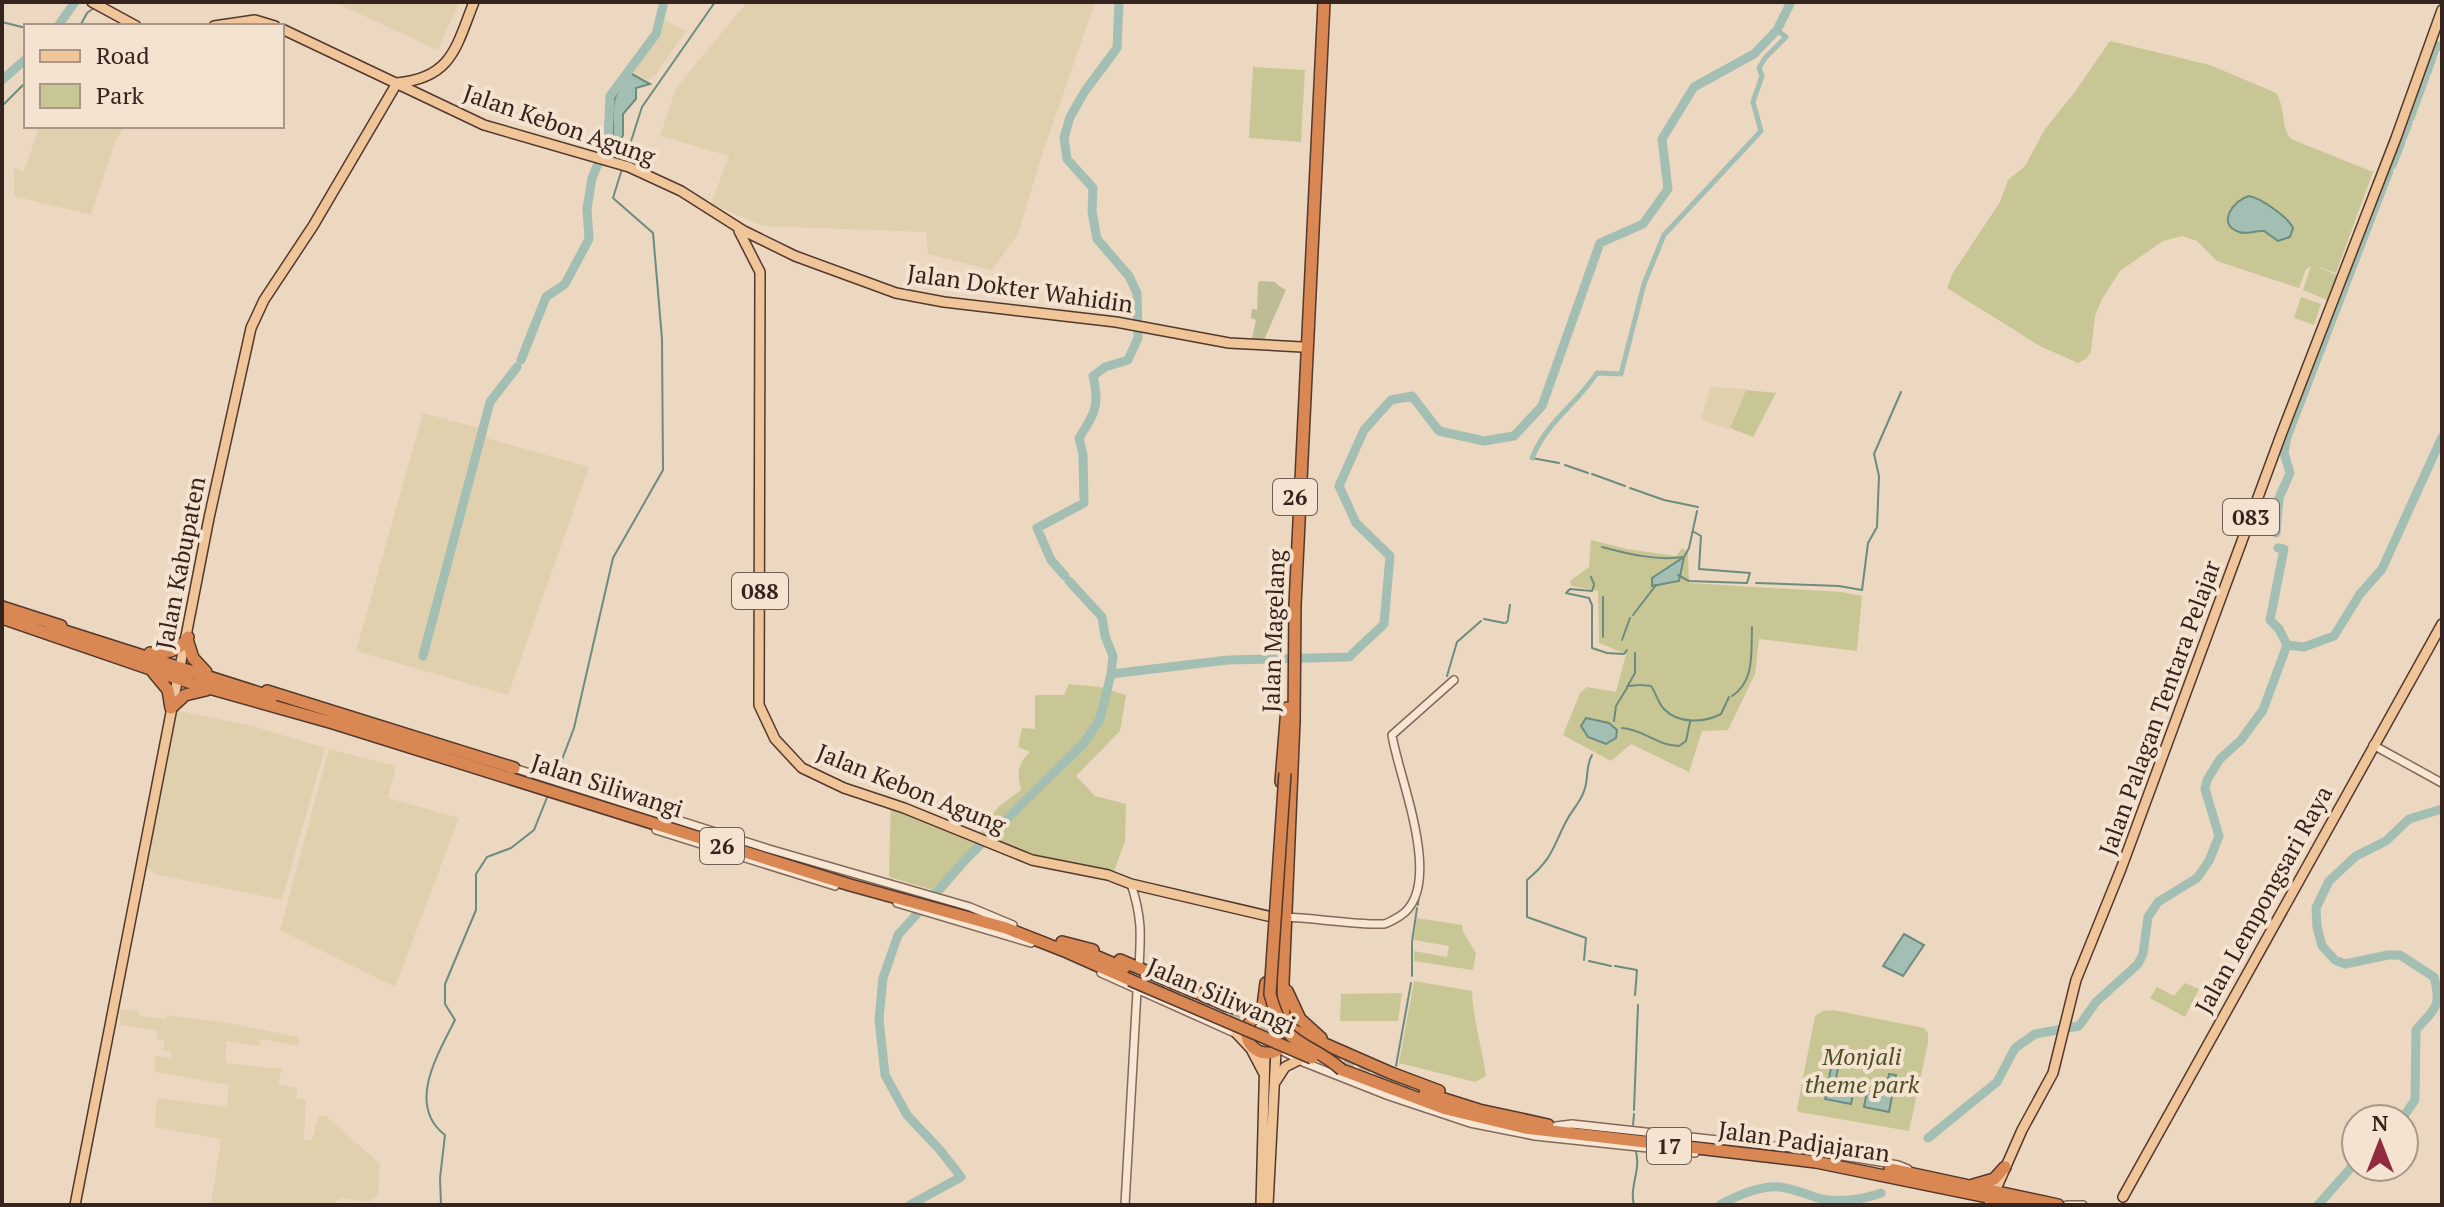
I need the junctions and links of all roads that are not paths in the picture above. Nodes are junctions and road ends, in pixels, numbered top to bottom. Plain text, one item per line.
1 (474, 2) edge
2 (1321, 2) edge
3 (97, 5) edge
4 (2442, 10) edge
5 (132, 24) edge
6 (228, 24) edge
7 (268, 24) edge
8 (284, 30) edge
9 (397, 83) junction
10 (1311, 210) junction
11 (734, 224) junction
12 (744, 231) joint
13 (1302, 347) junction
14 (2, 609) edge
15 (2, 620) edge
16 (2442, 624) edge
17 (187, 638) junction
18 (78, 640) junction
19 (114, 645) junction
20 (1290, 646) junction
21 (142, 667) junction
22 (1290, 671) junction
23 (180, 673) junction
24 (222, 680) junction
25 (1454, 680) dead end
26 (233, 691) junction
27 (172, 708) junction
28 (1287, 719) junction
29 (2373, 745) junction
30 (512, 775) junction
31 (2442, 783) edge
32 (1131, 884) junction
33 (949, 910) junction
34 (1272, 917) junction
35 (1285, 917) junction
36 (1034, 939) joint
37 (1062, 942) junction
38 (1139, 967) junction
39 (1284, 967) junction
40 (1124, 968) tunnel mouth
41 (1266, 983) junction
42 (1283, 983) junction
43 (1137, 991) junction
44 (1264, 997) junction
45 (1234, 1008) junction
46 (1260, 1014) junction
47 (1285, 1024) junction
48 (1235, 1032) junction
49 (1248, 1039) junction
50 (1312, 1039) junction
51 (1334, 1048) junction
52 (1273, 1051) junction
53 (1301, 1061) junction
54 (1342, 1070) junction
55 (1265, 1076) junction
56 (1275, 1085) junction
57 (1409, 1088) tunnel mouth
58 (1470, 1107) junction
59 (1774, 1159) junction
60 (2005, 1167) junction
61 (1911, 1177) junction
62 (1970, 1190) junction
63 (1989, 1200) edge
64 (2122, 1201) edge
65 (2016, 1202) edge
66 (75, 1205) edge
67 (1125, 1205) edge
68 (1261, 1205) edge
69 (1268, 1205) edge
70 (2058, 1205) edge
71 (2067, 1205) edge
72 (2083, 1205) edge

1 - 9 main road
2 - 10 highway, Jalan Magelang / 26
3 - 5 main road
4 - 60 main road, Jalan Palagan Tentara Pelajar / 083
6 - 7 main road
8 - 9 main road, Jalan Kebon Agung / 088
9 - 11 main road, Jalan Kebon Agung / 088
9 - 17 main road, Jalan Kabupaten
10 - 13 highway, Jalan Magelang / 26
10 - 20 highway, Jalan Magelang / 26
11 - 12 main road, Jalan Kebon Agung
11 - 32 main road, Jalan Kebon Agung / 088
12 - 13 main road, Jalan Dokter Wahidin
13 - 20 highway, Jalan Magelang / 26
14 - 18 highway, Jalan Siliwangi / 26
15 - 18 highway, Jalan Siliwangi / 26
16 - 29 main road, Jalan Lempongsari Raya
17 - 19 highway
17 - 23 main road, Jalan Kabupaten
17 - 24 highway
18 - 19 highway, Jalan Siliwangi / 26
18 - 21 highway, Jalan Siliwangi / 26
19 - 23 highway, Jalan Siliwangi / 26
20 - 22 highway, Jalan Magelang / 26
21 - 23 highway, Jalan Siliwangi / 26
21 - 27 highway
22 - 28 highway, Jalan Magelang / 26
22 - 35 highway, Jalan Magelang / 26
23 - 24 highway, Jalan Siliwangi / 26
23 - 26 highway, Jalan Siliwangi / 26
23 - 27 main road, Jalan Kabupaten
24 - 26 highway, Jalan Siliwangi / 26
25 - 35 street
26 - 27 highway
26 - 30 highway
26 - 30 highway, Jalan Siliwangi / 26
27 - 66 main road, Jalan Kabupaten
28 - 34 highway, Jalan Magelang / 26
28 - 54 highway, bridge
29 - 31 street
29 - 64 main road, Jalan Lempongsari Raya
30 - 33 highway, Jalan Siliwangi / 26
32 - 34 main road, Jalan Kebon Agung / 088
32 - 38 street
33 - 36 highway, Jalan Siliwangi / 26
33 - 37 highway, Jalan Siliwangi / 26
33 - 43 street
34 - 41 highway, Jalan Magelang / 26
35 - 39 highway, Jalan Magelang / 26
36 - 54 highway, Jalan Siliwangi / 17, bridge
37 - 38 highway, 26
37 - 40 highway, Jalan Siliwangi
38 - 45 highway, 26
39 - 42 highway, Jalan Magelang / 26
39 - 51 highway
41 - 42 highway
41 - 44 highway, Jalan Magelang / 26
42 - 47 highway, Jalan Magelang / 26
43 - 48 street
43 - 67 street
44 - 45 highway
44 - 46 highway, Jalan Magelang / 26
45 - 46 highway, 26
45 - 48 street
46 - 47 highway, 26
46 - 49 highway, 26
47 - 50 highway, 17
47 - 52 highway, 26
48 - 49 street
48 - 55 main road
49 - 52 highway
50 - 51 highway, 17
50 - 53 street
51 - 58 highway, 17
52 - 53 street
52 - 55 main road, 26
52 - 56 main road, 26
53 - 56 main road
53 - 59 street
54 - 59 highway, Jalan Padjajaran / 17
55 - 68 main road, 26
56 - 69 main road, 26
57 - 58 highway, Jalan Padjajaran / 17
58 - 61 highway, Jalan Padjajaran / 17
59 - 61 highway, Jalan Padjajaran / 17
60 - 62 highway
60 - 63 main road, Jalan Palagan Tentara Pelajar / 083
60 - 65 highway
61 - 62 highway, Jalan Padjajaran / 17
62 - 63 highway, Jalan Padjajaran / 17
62 - 63 highway
63 - 65 highway, Jalan Padjajaran / 17
65 - 70 highway, Jalan Padjajaran / 17
71 - 72 street

